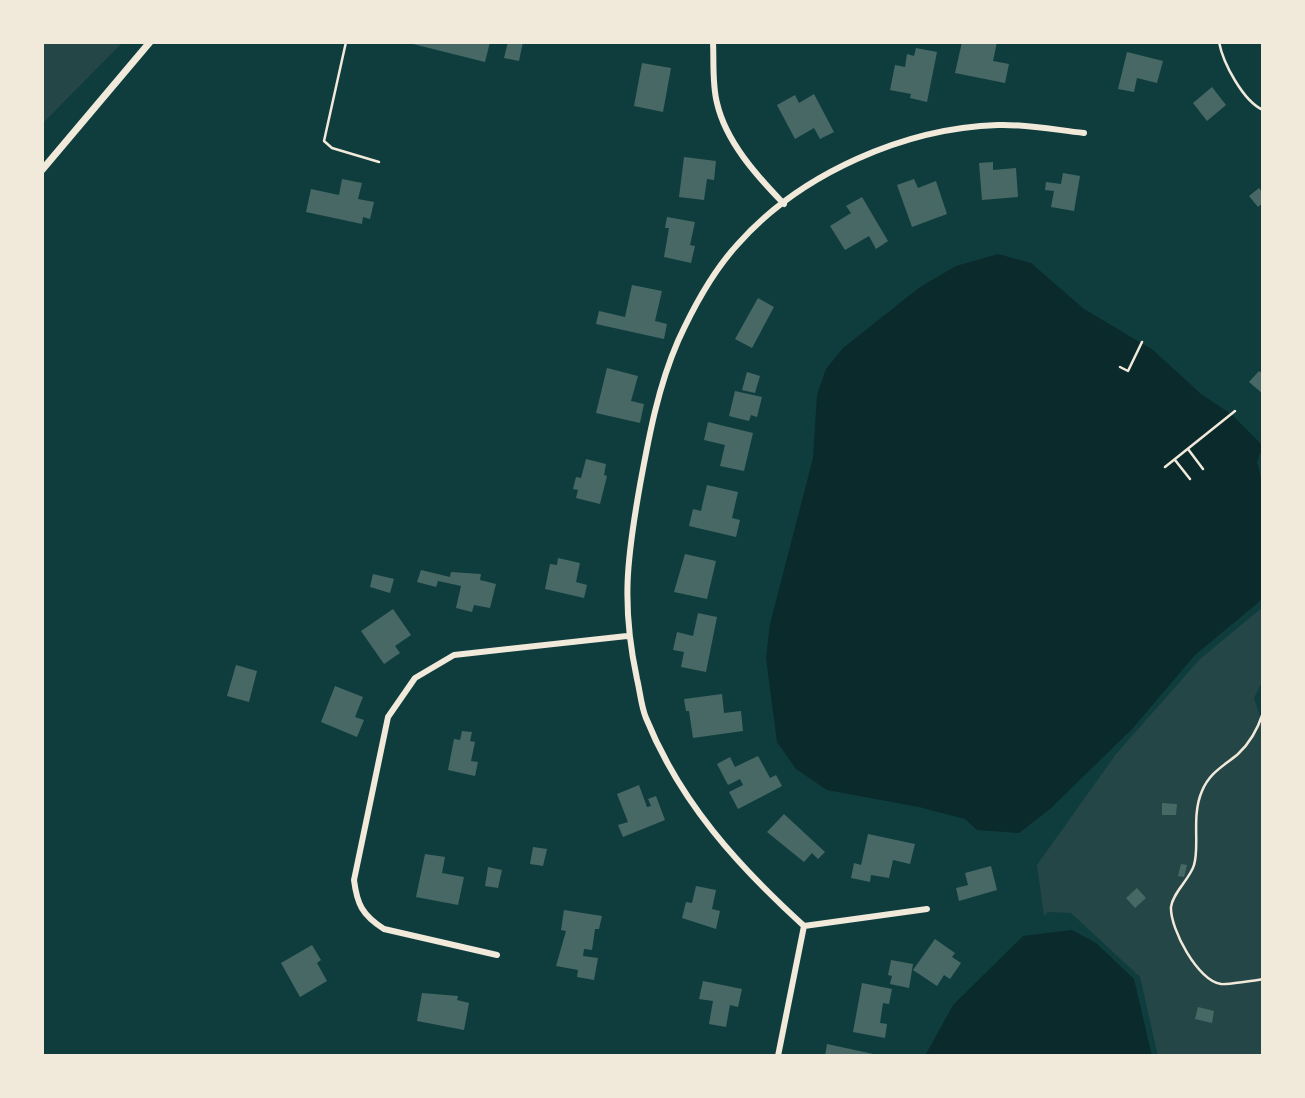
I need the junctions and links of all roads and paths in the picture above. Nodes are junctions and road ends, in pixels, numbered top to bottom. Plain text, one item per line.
1 (150, 42) edge
2 (346, 42) edge
3 (713, 42) edge
4 (1219, 42) edge
5 (1263, 110) edge
6 (1084, 133) dead end
7 (379, 162) dead end
8 (42, 170) edge
9 (784, 204) junction
10 (1142, 342) dead end
11 (1120, 368) dead end
12 (1236, 411) dead end
13 (1188, 449) junction
14 (1175, 460) junction
15 (1165, 467) dead end
16 (1203, 469) dead end
17 (1190, 480) dead end
18 (627, 636) junction
19 (1263, 713) edge
20 (927, 909) dead end
21 (804, 926) junction
22 (497, 955) dead end
23 (1263, 979) edge
24 (778, 1056) edge

1 - 8 street
2 - 7 lane
3 - 9 street
4 - 5 lane
6 - 9 street
9 - 18 street
10 - 11 path
12 - 13 path
13 - 14 path
13 - 16 path
14 - 15 path
14 - 17 path
18 - 21 street
18 - 22 street
19 - 23 path
20 - 21 street
21 - 24 street

